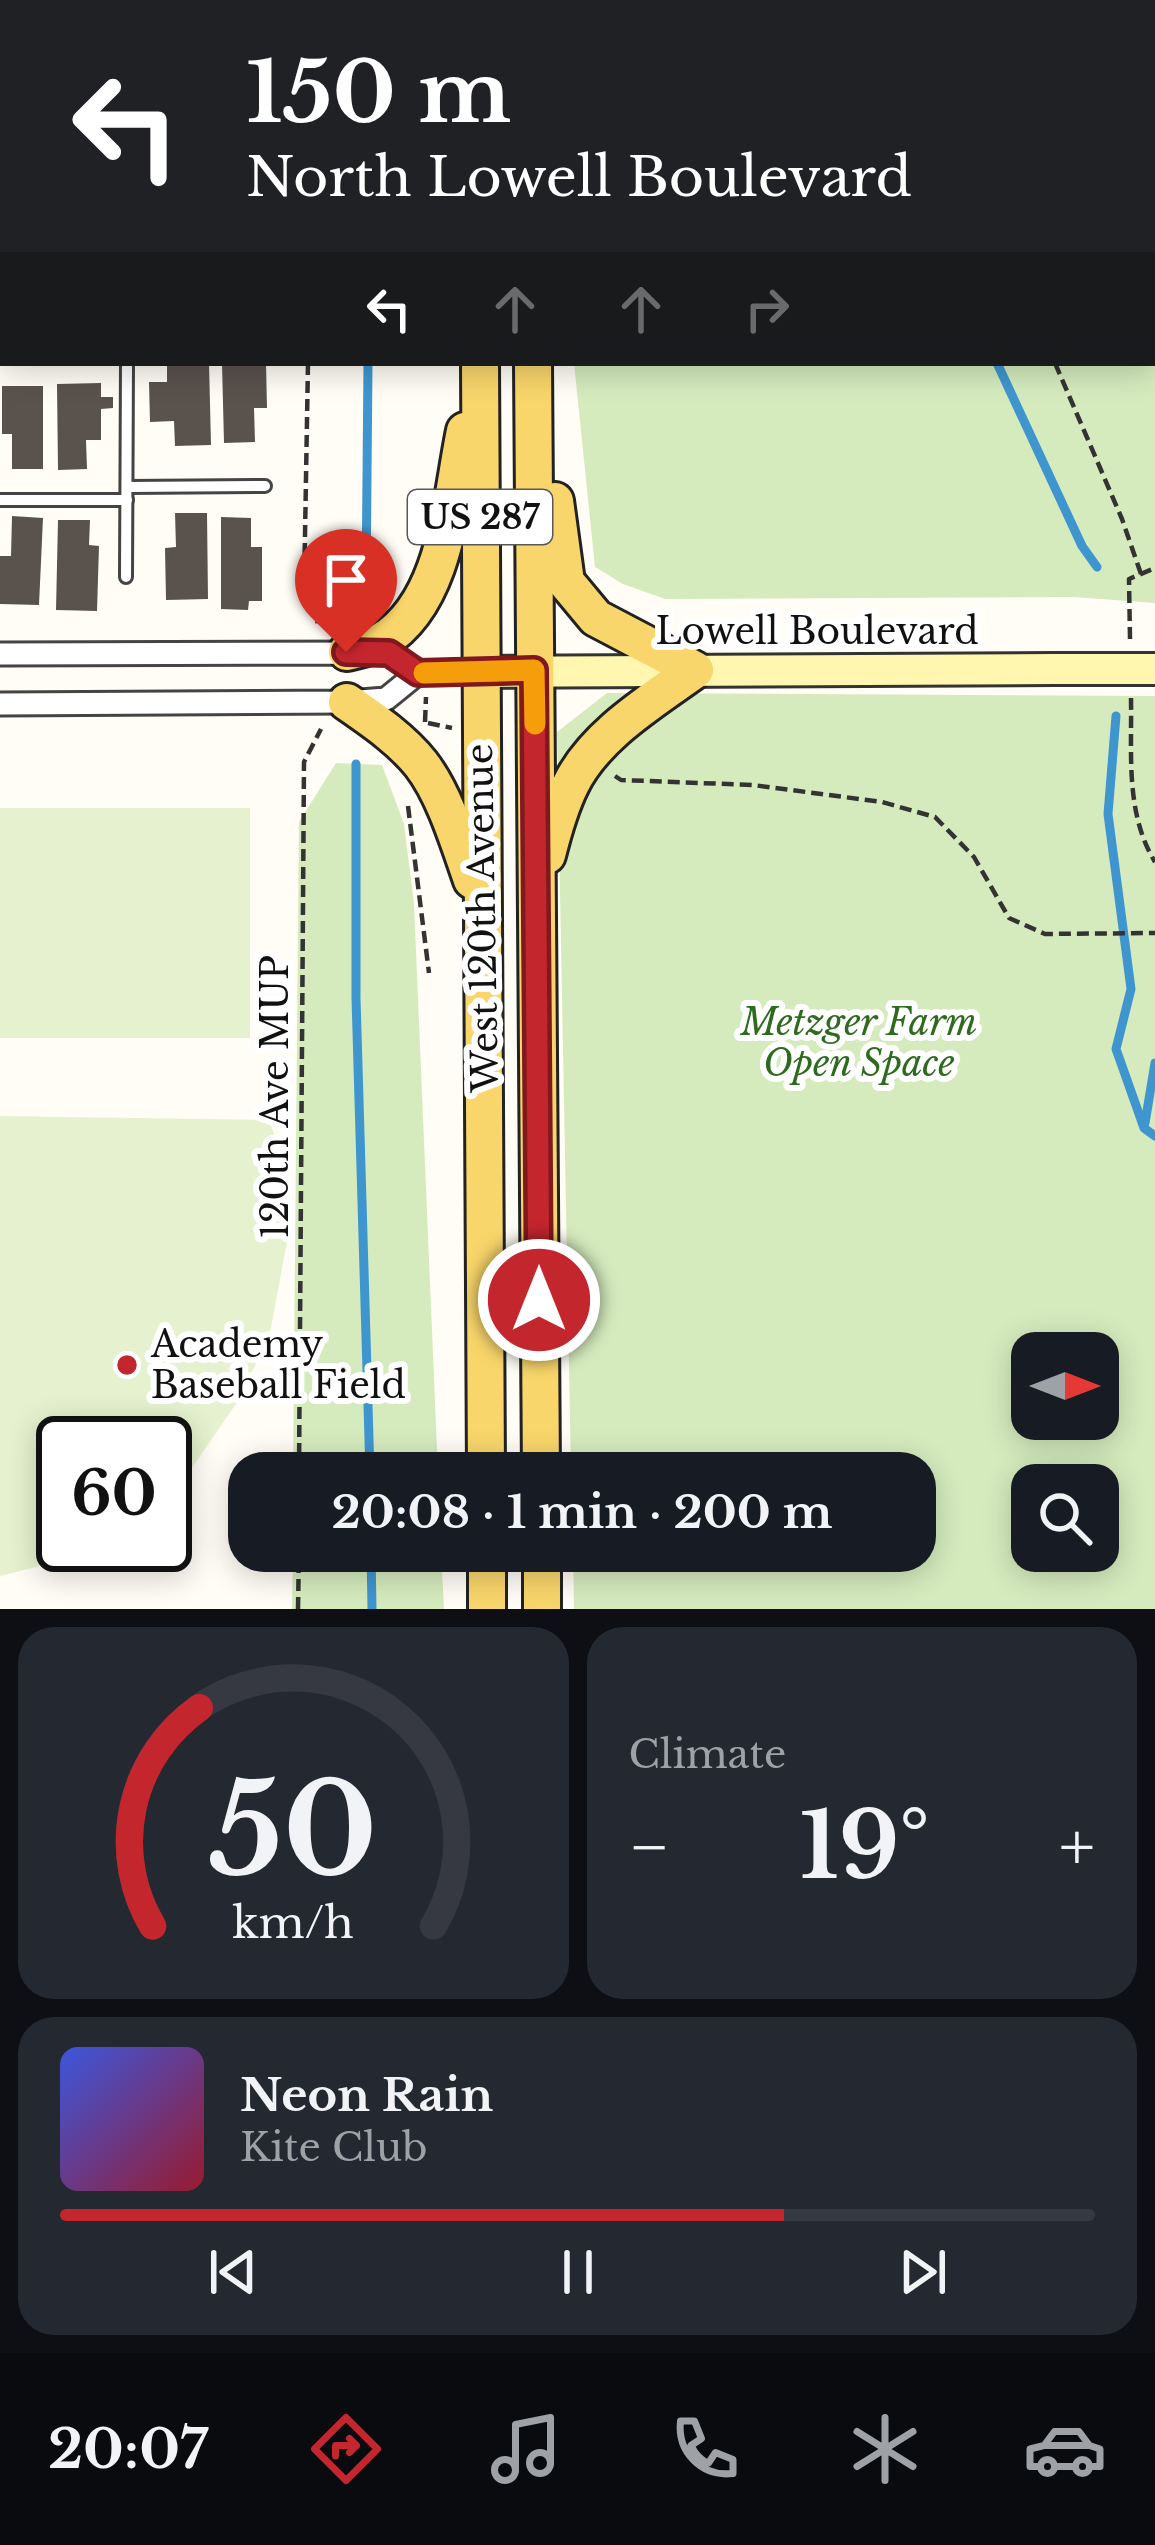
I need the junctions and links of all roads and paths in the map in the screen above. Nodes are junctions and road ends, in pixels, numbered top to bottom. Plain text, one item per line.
1 (127, 366) edge
2 (308, 366) edge
3 (478, 366) edge
4 (479, 366) edge
5 (536, 366) edge
6 (536, 366) edge
7 (1056, 366) edge
8 (265, 486) dead end
9 (127, 494) junction
10 (0, 500) edge
11 (1155, 568) edge
12 (1142, 574) junction
13 (127, 577) dead end
14 (333, 643) junction
15 (1130, 647) dead end
16 (0, 654) edge
17 (1155, 669) edge
18 (534, 670) junction
19 (694, 670) junction
20 (480, 672) junction
21 (418, 673) junction
22 (1131, 693) dead end
23 (0, 704) edge
24 (334, 714) junction
25 (480, 733) junction
26 (400, 742) junction
27 (588, 761) junction
28 (407, 798) dead end
29 (1155, 862) edge
30 (537, 893) junction
31 (482, 910) junction
32 (1155, 933) edge
33 (429, 973) dead end
34 (299, 1452) edge
35 (486, 1452) edge
36 (541, 1452) edge
37 (298, 1572) edge
38 (487, 1572) edge
39 (542, 1572) edge
40 (298, 1609) edge
41 (487, 1609) edge
42 (542, 1609) edge

1 - 9 lane
2 - 14 path
3 - 14 main road
4 - 20 main road, West 120th Avenue / US 287
5 - 19 main road
6 - 18 main road, West 120th Avenue / US 287
7 - 12 path
8 - 9 lane
9 - 10 lane
9 - 13 lane
11 - 12 path
12 - 15 path
14 - 16 street
14 - 21 street
17 - 19 main road, Lowell Boulevard, bridge
18 - 19 main road, Lowell Boulevard
18 - 20 main road, Lowell Boulevard
18 - 30 main road, West 120th Avenue / US 287
19 - 27 main road
20 - 21 street
20 - 25 main road, West 120th Avenue / US 287
21 - 24 street
22 - 29 path
23 - 24 street
24 - 26 main road
24 - 34 path, 120th Ave MUP
25 - 26 path
25 - 31 main road, West 120th Avenue / US 287
26 - 31 main road
27 - 30 main road
27 - 32 path
28 - 33 path
30 - 36 main road, West 120th Avenue / US 287
31 - 35 main road, West 120th Avenue / US 287
37 - 40 path
38 - 41 main road
39 - 42 main road

